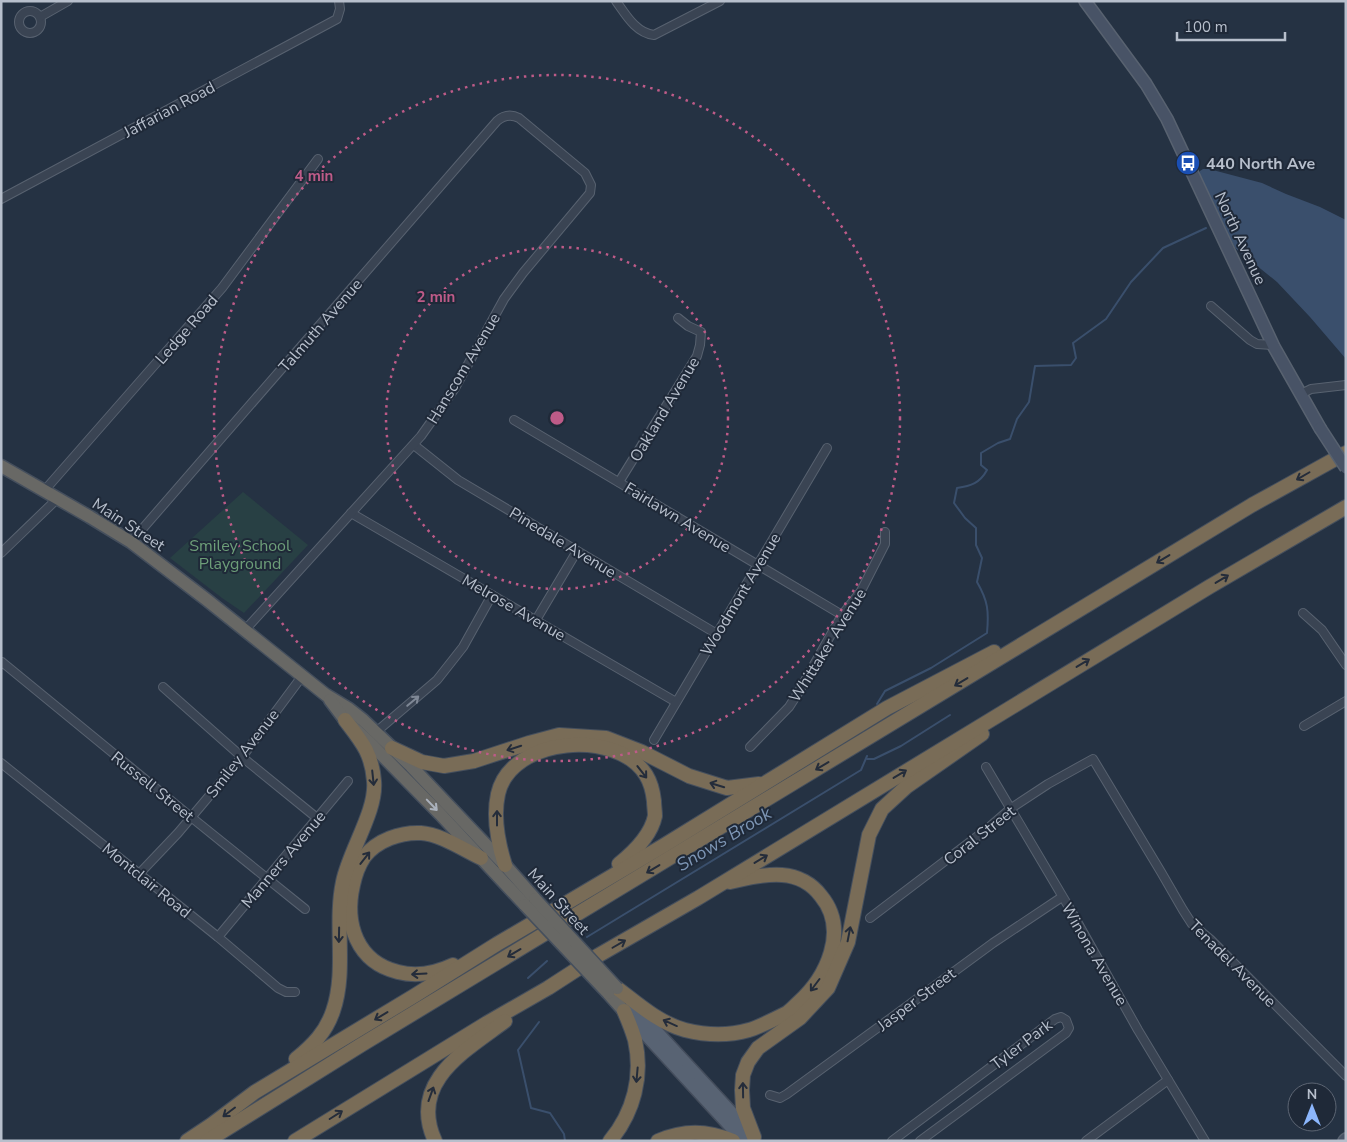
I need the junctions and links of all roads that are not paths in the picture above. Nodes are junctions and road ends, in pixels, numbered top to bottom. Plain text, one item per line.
1 (68, 1) edge
2 (339, 1) edge
3 (616, 1) edge
4 (720, 1) edge
5 (1085, 1) edge
6 (40, 17) dead end
7 (318, 158) dead end
8 (592, 187) joint
9 (1, 199) edge
10 (1211, 306) dead end
11 (678, 318) dead end
12 (1273, 345) junction
13 (1346, 385) edge
14 (1301, 394) junction
15 (514, 420) dead end
16 (414, 445) junction
17 (827, 448) dead end
18 (1346, 453) edge
19 (1, 466) edge
20 (1346, 468) edge
21 (619, 482) junction
22 (44, 491) junction
23 (57, 499) junction
24 (1346, 506) edge
25 (351, 514) junction
26 (885, 532) dead end
27 (130, 542) junction
28 (577, 551) junction
29 (1, 553) edge
30 (758, 565) junction
31 (492, 595) junction
32 (1077, 611) junction
33 (1303, 613) dead end
34 (842, 615) junction
35 (536, 620) junction
36 (245, 630) junction
37 (717, 634) junction
38 (2, 663) edge
39 (1346, 665) edge
40 (1064, 674) junction
41 (302, 675) junction
42 (163, 687) dead end
43 (326, 694) junction
44 (676, 702) junction
45 (1346, 702) edge
46 (345, 720) junction
47 (1304, 726) dead end
48 (376, 732) junction
49 (654, 740) dead end
50 (750, 747) dead end
51 (392, 748) junction
52 (242, 757) junction
53 (1093, 759) joint
54 (1, 763) edge
55 (986, 767) dead end
56 (348, 781) dead end
57 (765, 783) junction
58 (1010, 809) junction
59 (191, 817) junction
60 (317, 818) junction
61 (481, 858) junction
62 (505, 865) junction
63 (140, 874) junction
64 (267, 878) junction
65 (719, 884) junction
66 (593, 887) junction
67 (1062, 897) junction
68 (530, 902) junction
69 (305, 909) dead end
70 (870, 918) dead end
71 (218, 937) junction
72 (496, 944) junction
73 (548, 988) junction
74 (612, 991) junction
75 (295, 992) dead end
76 (624, 1011) junction
77 (1346, 1076) edge
78 (1168, 1080) junction
79 (255, 1092) junction
80 (770, 1095) dead end
81 (752, 1140) edge
82 (187, 1141) edge
83 (207, 1141) edge
84 (295, 1141) edge
85 (434, 1141) edge
86 (610, 1141) edge
87 (658, 1141) edge
88 (732, 1141) edge
89 (892, 1141) edge
90 (920, 1141) edge
91 (1086, 1141) edge
92 (1205, 1141) edge

1 - 6 street
2 - 9 street, Jaffarian Road
3 - 4 street
5 - 12 main road, North Avenue
7 - 22 street, Ledge Road
8 - 16 street, Hanscom Avenue
8 - 27 street, Talmuth Avenue
10 - 12 street
11 - 21 street, Oakland Avenue
12 - 14 main road, North Avenue
13 - 14 street
14 - 20 main road, North Avenue, bridge
15 - 21 street, Fairlawn Avenue
16 - 25 street, Hanscom Avenue
16 - 28 street, Pinedale Avenue
17 - 30 street, Woodmont Avenue
18 -> 32 highway
19 - 22 highway, Main Street
21 - 30 street, Fairlawn Avenue
22 - 23 highway, Main Street
23 - 27 highway, Main Street
23 - 29 street
40 -> 24 highway
25 - 31 street, Melrose Avenue
25 - 36 street, Hanscom Avenue
26 - 34 street, Whittaker Avenue
27 - 36 highway, Main Street
28 - 35 street
28 - 37 street, Pinedale Avenue
30 - 34 street, Fairlawn Avenue
30 - 37 street, Woodmont Avenue
31 - 35 street, Melrose Avenue
48 -> 31 street
32 - 57 highway
32 -> 83 highway
33 - 39 street
34 - 50 street, Whittaker Avenue
35 - 44 street, Melrose Avenue
36 - 41 highway, Main Street
37 - 44 street, Woodmont Avenue
38 - 59 street, Russell Street
65 -> 40 highway
81 -> 40 highway
41 - 43 highway, Main Street
41 - 52 street, Smiley Avenue
42 - 52 street
43 - 46 highway, Main Street
43 - 48 highway, Main Street
44 - 49 street, Woodmont Avenue
45 - 47 street
46 -> 61 highway, Main Street
46 -> 79 highway
48 - 51 highway, Main Street
57 -> 51 highway
51 - 62 highway, Main Street
52 - 59 street, Smiley Avenue
52 - 60 street
53 - 58 street, Coral Street
53 - 77 street, Tenadel Avenue
54 - 63 street, Montclair Road
55 - 58 street, Winona Avenue
56 - 60 street, Manners Avenue
57 - 66 highway
58 - 67 street, Winona Avenue
58 - 70 street, Coral Street
59 - 63 street, Smiley Avenue
59 - 64 street, Russell Street
60 - 64 street, Manners Avenue
61 - 68 highway, Main Street
72 -> 61 highway
62 -> 66 highway
62 - 68 highway, Main Street
63 - 71 street, Montclair Road
64 - 69 street, Russell Street
64 - 71 street, Manners Avenue
73 -> 65 highway
65 -> 74 highway
66 - 72 highway
67 - 78 street, Winona Avenue
67 - 80 street, Jasper Street
68 - 74 highway, Main Street, bridge
71 - 75 street, Montclair Road
72 -> 79 highway
84 -> 73 highway
85 -> 73 highway
74 - 76 highway, Main Street
74 - 81 main road, Main Street
76 - 81 main road, Main Street
76 -> 86 highway
78 - 91 street
78 - 92 street, Winona Avenue
79 -> 82 highway
87 - 88 highway
89 - 90 street, Tyler Park

